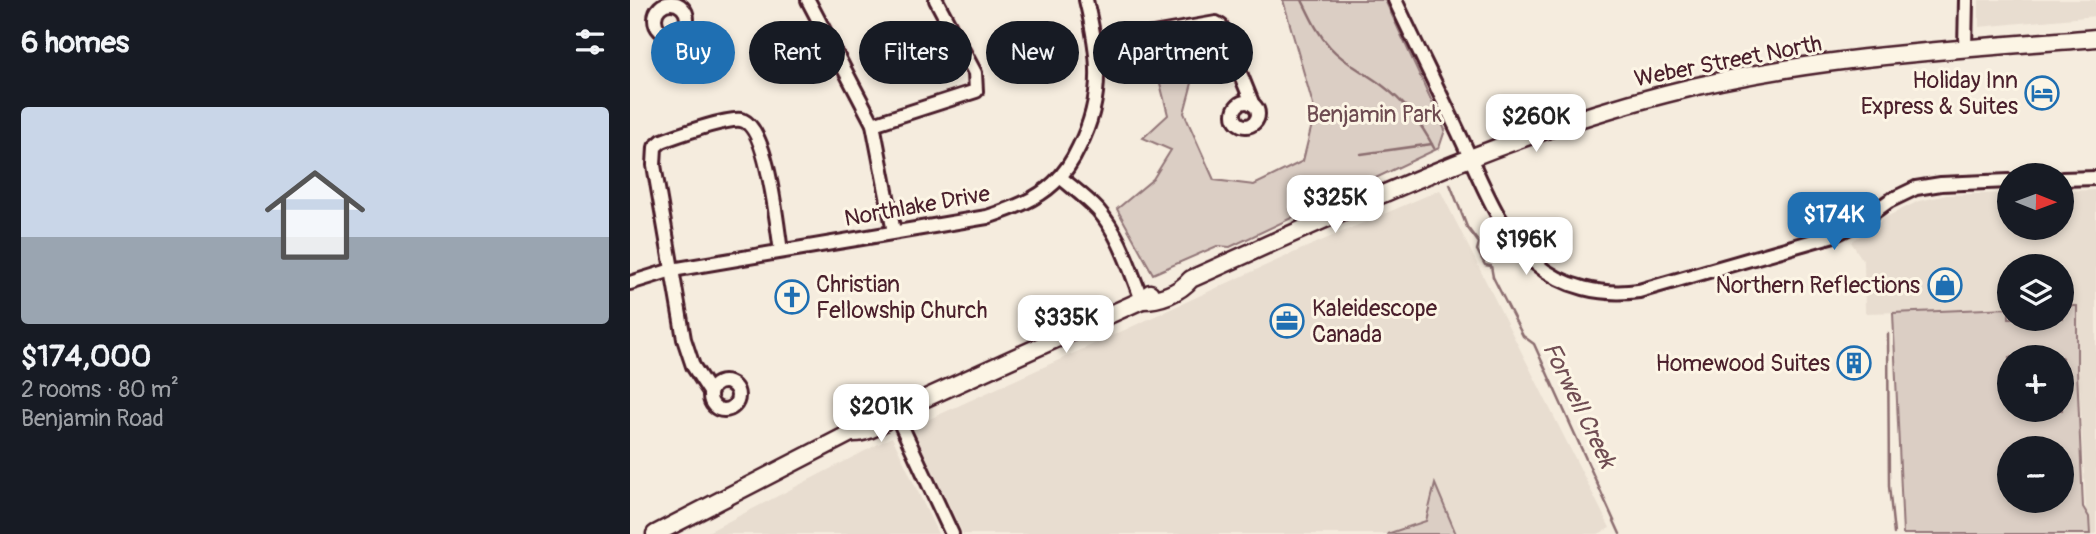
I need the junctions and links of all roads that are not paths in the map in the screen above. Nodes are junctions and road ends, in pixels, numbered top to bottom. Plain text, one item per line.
1 (808, 0) edge
2 (936, 0) edge
3 (1086, 0) edge
4 (1395, 0) edge
5 (1966, 0) edge
6 (1093, 34) edge
7 (2096, 38) edge
8 (1965, 49) junction
9 (1097, 84) edge
10 (1244, 84) edge
11 (1253, 105) dead end
12 (873, 124) junction
13 (1470, 158) junction
14 (1060, 177) junction
15 (2096, 178) edge
16 (2074, 179) edge
17 (1997, 182) edge
18 (894, 232) junction
19 (781, 251) junction
20 (672, 270) junction
21 (630, 283) edge
22 (1142, 300) junction
23 (710, 392) dead end
24 (895, 412) junction
25 (655, 534) edge
26 (952, 534) edge

1 - 12 street
2 - 12 street
3 - 6 street, Northlake Drive
4 - 13 street
5 - 8 street
7 - 8 main road, Weber Street North
8 - 13 main road, Weber Street North
9 - 14 street, Northlake Drive
10 - 11 street
12 - 18 street
13 - 17 street
13 - 22 main road, Weber Street North
14 - 18 street, Northlake Drive
14 - 22 street
15 - 16 street
18 - 19 street, Northlake Drive
19 - 20 street, Northlake Drive
19 - 20 street
20 - 21 street, Northlake Drive
20 - 23 street
22 - 24 main road, Weber Street North
24 - 25 main road, Weber Street North
24 - 26 street

